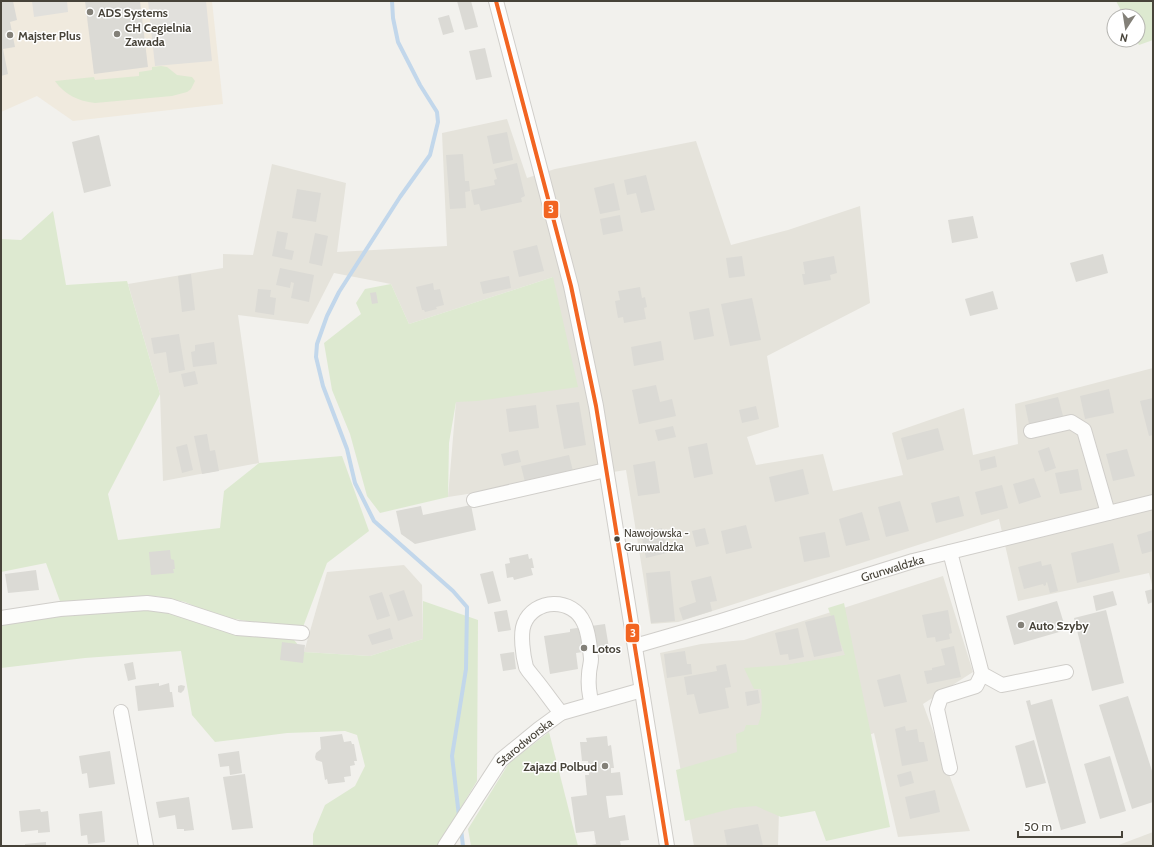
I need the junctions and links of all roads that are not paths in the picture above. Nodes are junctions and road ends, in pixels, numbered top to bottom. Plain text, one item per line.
1 (496, 1) edge
2 (1031, 431) dead end
3 (606, 470) junction
4 (474, 500) dead end
5 (1153, 502) edge
6 (1108, 513) junction
7 (950, 552) junction
8 (1, 618) edge
9 (302, 632) dead end
10 (635, 646) junction
11 (1066, 672) dead end
12 (982, 674) junction
13 (642, 690) junction
14 (592, 704) junction
15 (121, 712) dead end
16 (561, 713) junction
17 (950, 768) dead end
18 (448, 842) edge
19 (146, 846) edge
20 (667, 846) edge

1 - 3 street
2 - 6 street
3 - 4 street
3 - 10 street
5 - 6 street, Grunwaldzka
6 - 7 street, Grunwaldzka
7 - 10 street, Grunwaldzka
7 - 12 street
8 - 9 street
10 - 13 street
11 - 12 street
12 - 17 street
13 - 14 street, Starodworska
13 - 20 street
14 - 16 street, Starodworska
14 - 16 street
15 - 19 street
16 - 18 street, Starodworska

